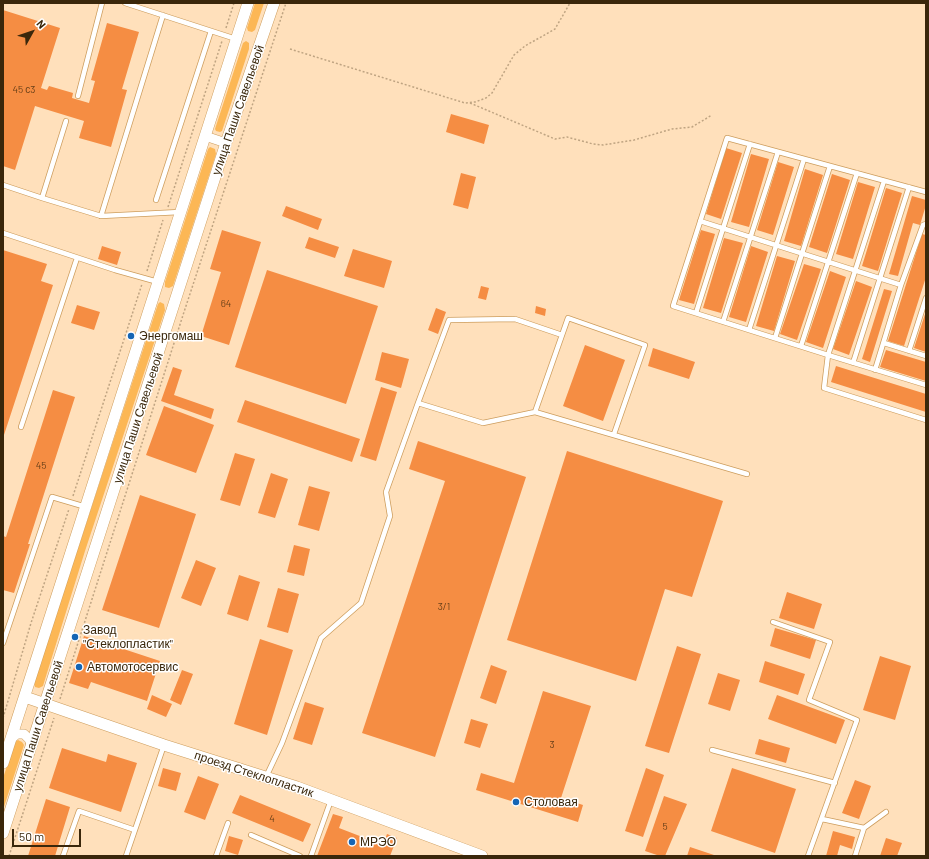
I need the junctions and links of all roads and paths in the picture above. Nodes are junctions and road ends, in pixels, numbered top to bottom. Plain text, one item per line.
1 (102, 3) edge
2 (125, 3) edge
3 (234, 3) edge
4 (248, 3) edge
5 (274, 3) edge
6 (286, 3) edge
7 (570, 3) edge
8 (162, 15) junction
9 (211, 31) junction
10 (224, 35) junction
11 (236, 39) junction
12 (290, 49) dead end
13 (78, 96) dead end
14 (468, 103) junction
15 (712, 115) dead end
16 (66, 121) dead end
17 (205, 136) junction
18 (226, 143) junction
19 (750, 144) junction
20 (778, 152) junction
21 (804, 159) junction
22 (830, 166) junction
23 (857, 173) junction
24 (884, 181) junction
25 (3, 185) edge
26 (910, 187) junction
27 (926, 192) edge
28 (42, 198) junction
29 (156, 200) dead end
30 (180, 212) junction
31 (166, 213) junction
32 (101, 216) junction
33 (700, 221) junction
34 (926, 224) edge
35 (723, 228) junction
36 (3, 233) edge
37 (750, 237) junction
38 (776, 245) junction
39 (802, 254) junction
40 (77, 258) junction
41 (828, 262) junction
42 (856, 271) junction
43 (144, 278) junction
44 (880, 279) junction
45 (158, 282) junction
46 (901, 285) junction
47 (926, 298) edge
48 (696, 313) junction
49 (724, 322) junction
50 (749, 330) junction
51 (562, 335) junction
52 (775, 338) junction
53 (884, 343) junction
54 (801, 346) junction
55 (909, 351) junction
56 (828, 355) junction
57 (926, 356) edge
58 (853, 363) junction
59 (875, 370) junction
60 (926, 385) edge
61 (418, 404) junction
62 (535, 412) junction
63 (926, 420) edge
64 (21, 427) dead end
65 (614, 434) junction
66 (747, 474) dead end
67 (71, 503) junction
68 (86, 507) junction
69 (773, 622) dead end
70 (3, 643) edge
71 (25, 697) junction
72 (45, 704) junction
73 (57, 709) junction
74 (3, 718) edge
75 (8, 740) edge
76 (164, 745) junction
77 (32, 746) junction
78 (712, 750) dead end
79 (3, 763) edge
80 (266, 777) junction
81 (834, 783) junction
82 (331, 800) junction
83 (886, 812) dead end
84 (822, 819) junction
85 (228, 823) dead end
86 (864, 828) junction
87 (135, 830) junction
88 (3, 833) edge
89 (251, 835) dead end
90 (9, 856) edge
91 (63, 856) edge
92 (126, 856) edge
93 (216, 856) edge
94 (300, 856) edge
95 (311, 856) edge
96 (482, 856) edge
97 (808, 856) edge
98 (855, 856) edge

1 - 13 lane
2 - 8 lane
3 - 10 path
4 - 11 street, улица Паши Савельевой
5 - 18 street, улица Паши Савельевой
6 - 73 path
7 - 14 path
8 - 9 lane
8 - 32 lane
9 - 10 lane
9 - 29 lane
10 - 11 lane
10 - 31 path
11 - 17 street, улица Паши Савельевой
12 - 14 path
14 - 15 path
16 - 28 lane
17 - 18 street
17 - 30 street, улица Паши Савельевой
18 - 72 street, улица Паши Савельевой
19 - 20 lane
19 - 33 lane
19 - 35 lane
20 - 21 lane
20 - 37 lane
21 - 22 lane
21 - 38 lane
22 - 23 lane
22 - 39 lane
23 - 24 lane
23 - 41 lane
24 - 26 lane
24 - 42 lane
25 - 28 lane
26 - 27 lane
26 - 44 lane
28 - 32 lane
30 - 31 lane
30 - 45 street, улица Паши Савельевой
31 - 32 lane
31 - 43 path
33 - 35 lane
33 - 48 lane
34 - 46 lane
35 - 37 lane
35 - 48 lane
36 - 40 lane
37 - 38 lane
37 - 49 lane
38 - 39 lane
38 - 50 lane
39 - 41 lane
39 - 52 lane
40 - 43 lane
40 - 64 lane
41 - 42 lane
41 - 54 lane
42 - 44 lane
42 - 56 lane
43 - 45 lane
43 - 67 path
44 - 46 lane
44 - 58 lane
45 - 68 street, улица Паши Савельевой
46 - 53 lane
47 - 55 lane
48 - 49 lane
49 - 50 lane
50 - 52 lane
51 - 61 lane
51 - 62 lane
51 - 65 lane
52 - 54 lane
53 - 55 lane
53 - 59 lane
54 - 56 lane
55 - 57 lane
56 - 58 lane
56 - 63 lane
58 - 59 lane
59 - 60 lane
61 - 62 lane
61 - 80 lane
62 - 65 lane
65 - 66 lane
67 - 68 lane
67 - 70 lane
67 - 74 path
68 - 71 street, улица Паши Савельевой
69 - 81 lane
71 - 72 street, проезд Стеклопластик
71 - 75 street, улица Паши Савельевой
72 - 73 street, проезд Стеклопластик
72 - 77 street, улица Паши Савельевой
73 - 76 street, проезд Стеклопластик
73 - 90 path
75 - 77 street
75 - 79 street, улица Паши Савельевой
76 - 80 street, проезд Стеклопластик
76 - 87 lane
77 - 88 street, улица Паши Савельевой
78 - 81 lane
80 - 82 street, проезд Стеклопластик
81 - 84 lane
82 - 95 lane
82 - 96 street, проезд Стеклопластик
83 - 86 lane
84 - 86 lane
84 - 97 lane
85 - 93 lane
86 - 98 lane
87 - 91 lane
87 - 92 lane
89 - 94 lane

